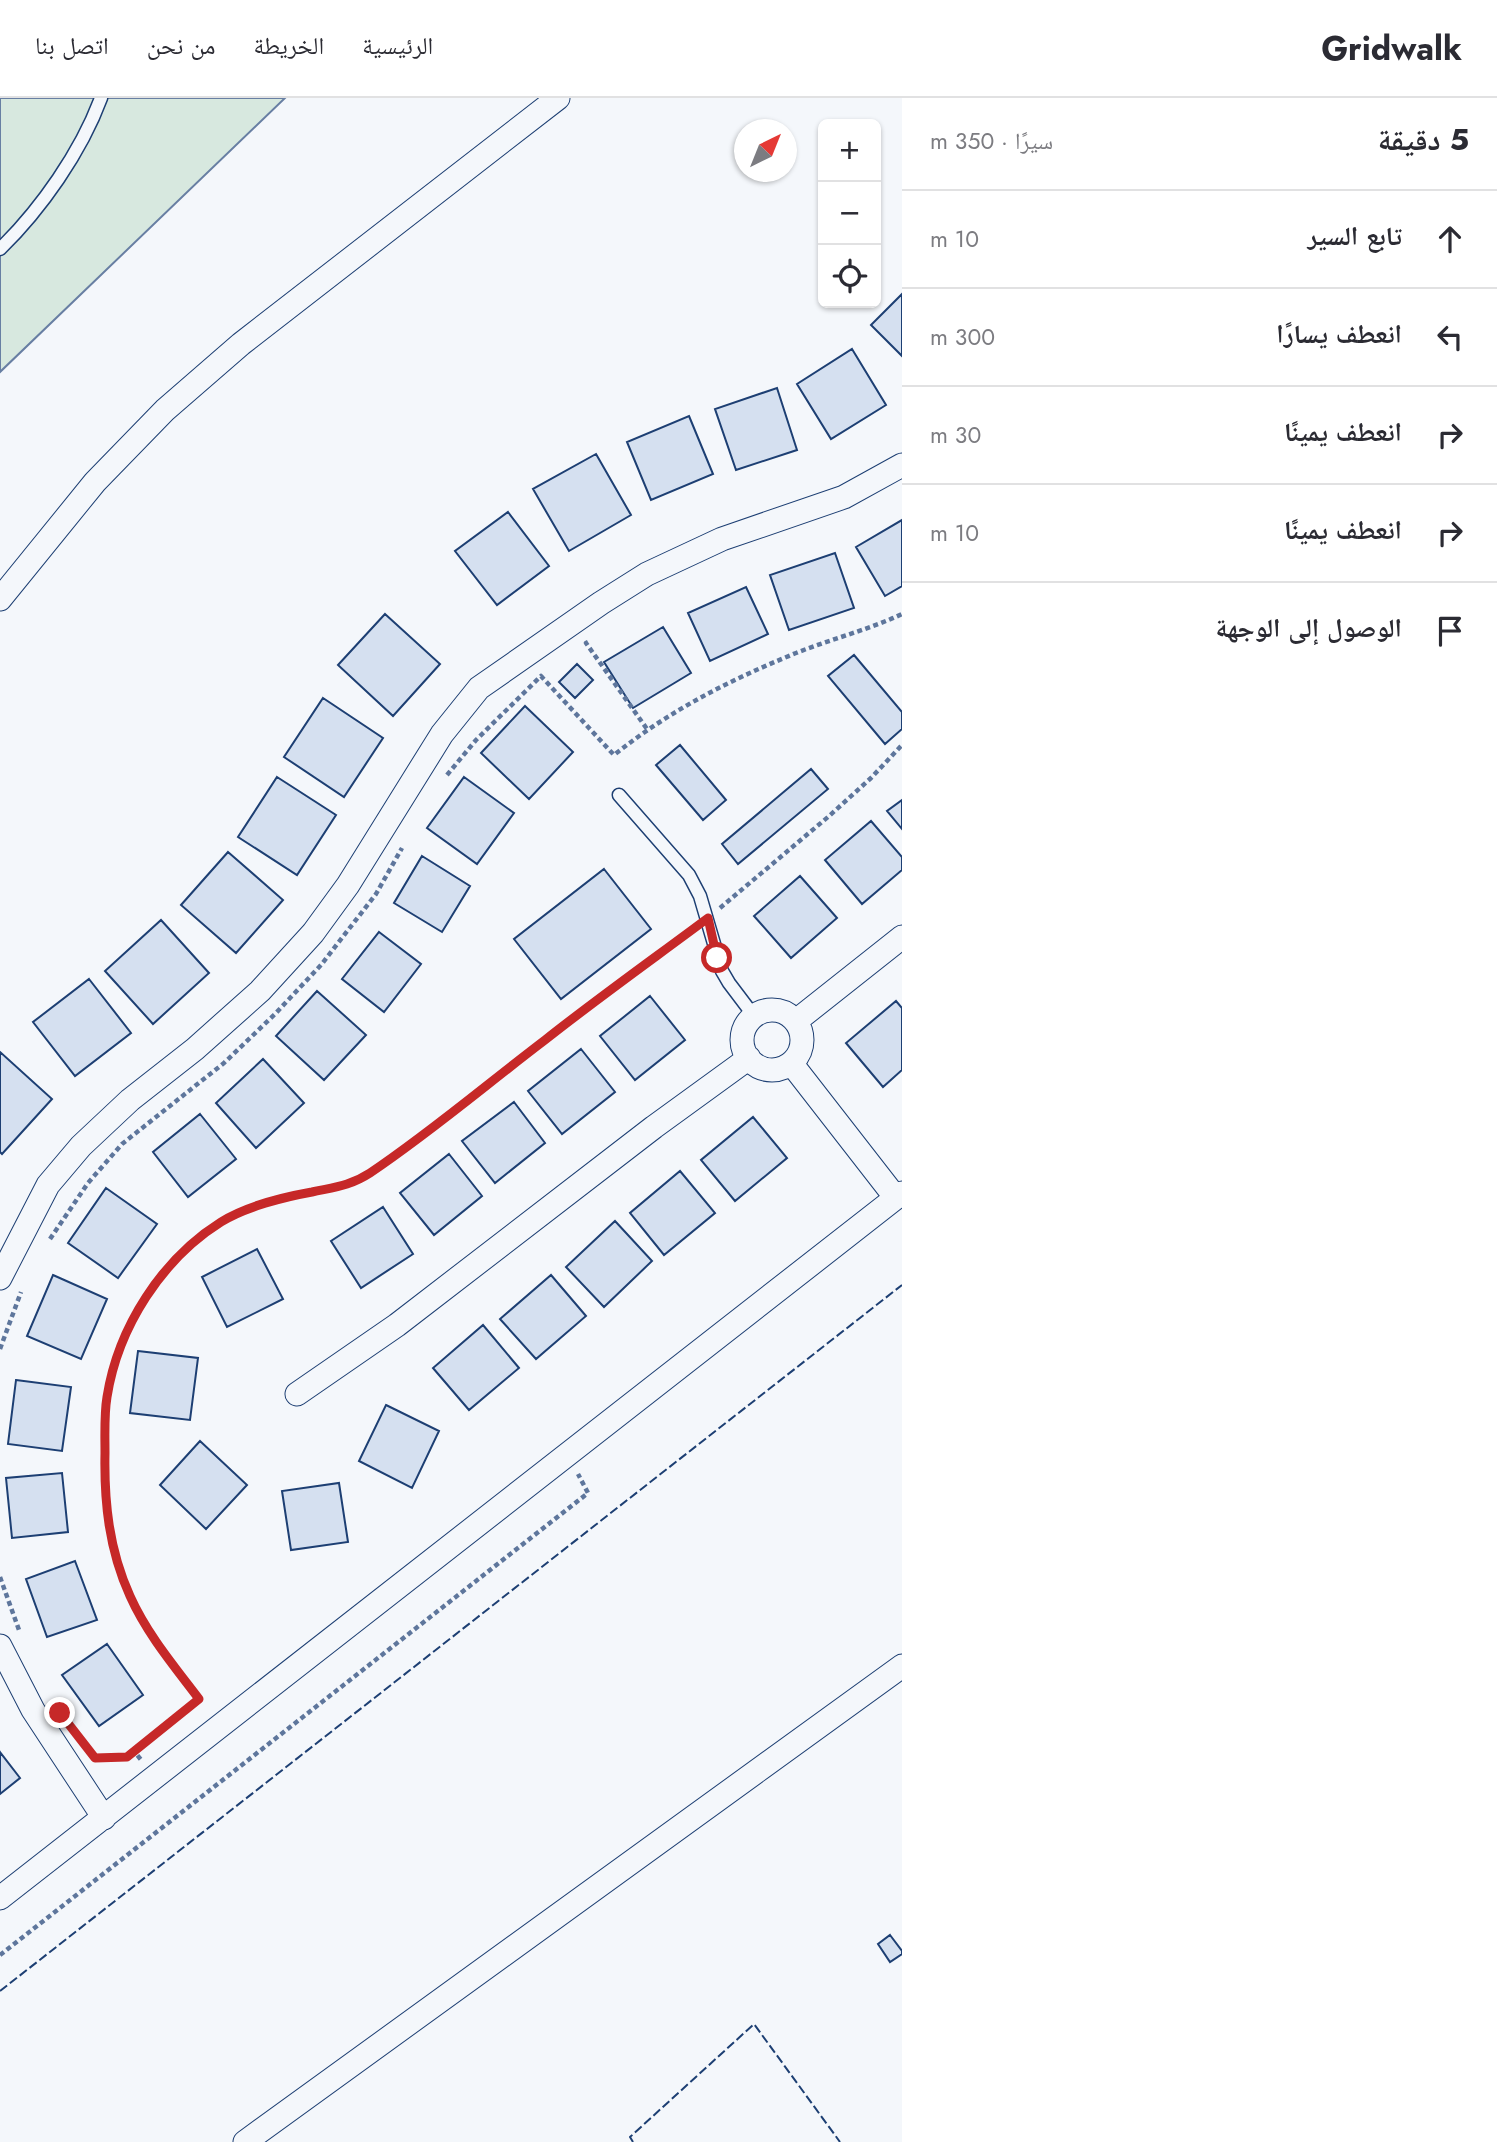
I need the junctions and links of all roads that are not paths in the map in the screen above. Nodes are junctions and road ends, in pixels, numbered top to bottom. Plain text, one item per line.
1 (101, 98) edge
2 (558, 98) edge
3 (0, 249) edge
4 (902, 465) edge
5 (0, 599) edge
6 (619, 795) dead end
7 (902, 937) edge
8 (754, 1016) junction
9 (796, 1021) junction
10 (749, 1058) junction
11 (791, 1063) junction
12 (899, 1195) edge
13 (0, 1278) edge
14 (297, 1394) dead end
15 (0, 1646) edge
16 (902, 1667) edge
17 (104, 1818) junction
18 (0, 1898) edge
19 (245, 2142) edge

1 - 3 lane
2 - 5 street
4 - 13 street
6 - 8 lane
7 - 9 street
8 - 9 street
8 - 10 street
9 - 11 street
10 - 11 street
10 - 14 street
11 - 12 street
12 - 17 street
15 - 17 street
16 - 19 street
17 - 18 street

